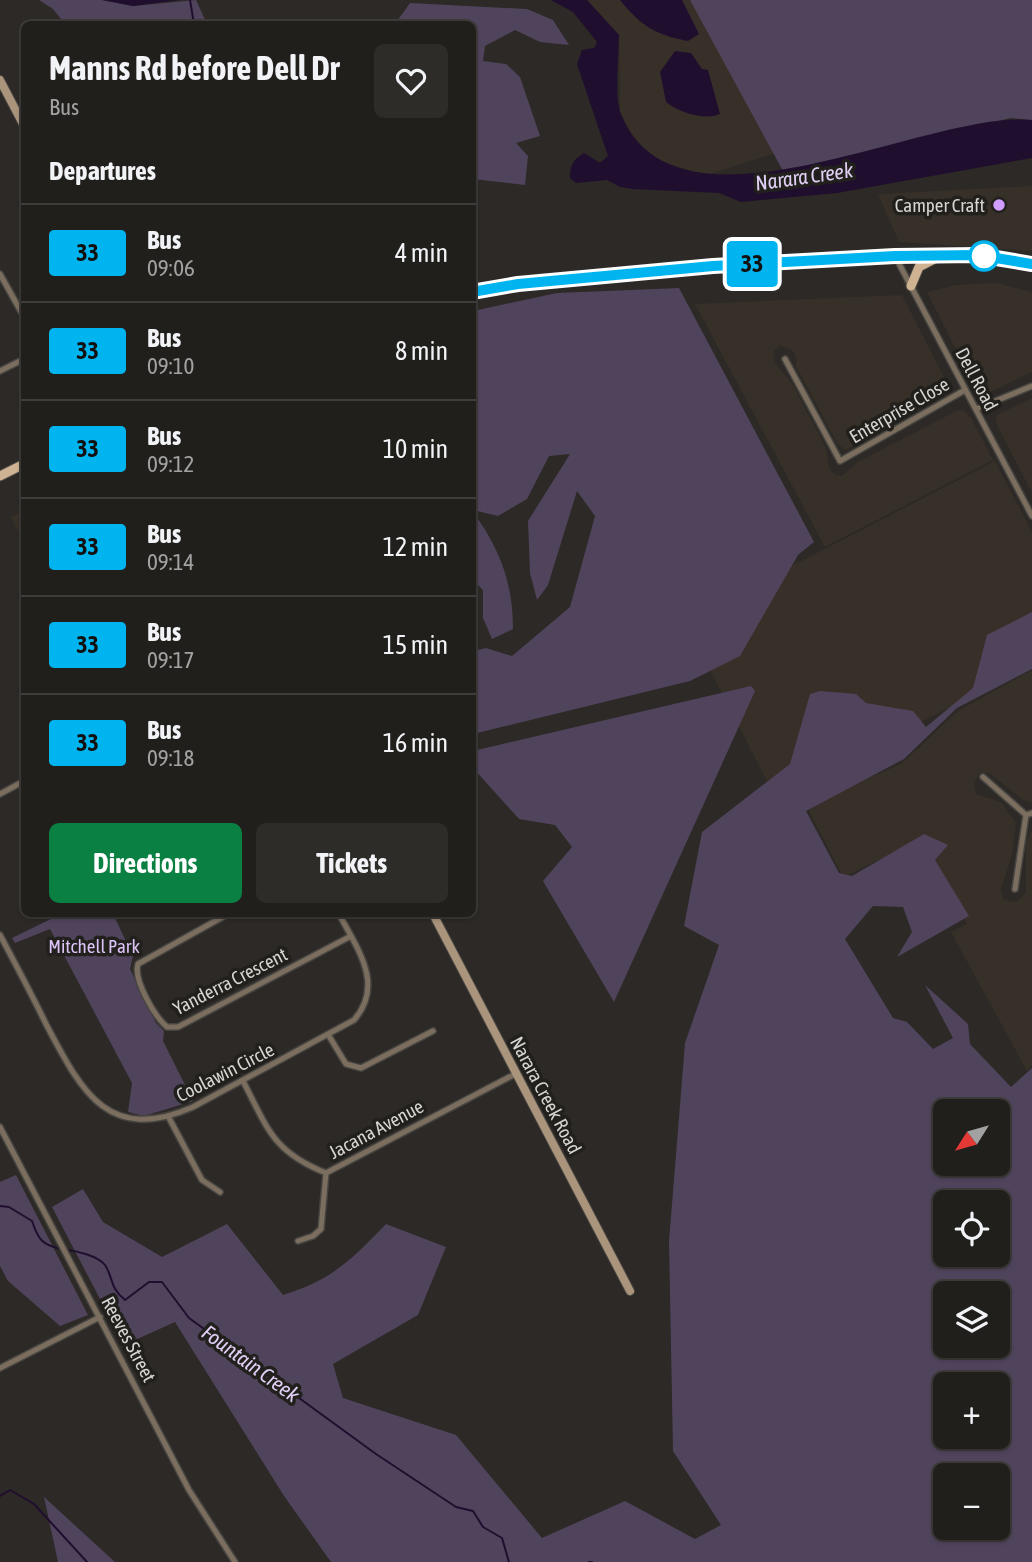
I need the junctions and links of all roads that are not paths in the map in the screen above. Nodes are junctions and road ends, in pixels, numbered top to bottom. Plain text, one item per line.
1 (0, 80) edge
2 (21, 120) edge
3 (944, 255) junction
4 (895, 256) junction
5 (1032, 264) edge
6 (0, 274) edge
7 (911, 286) junction
8 (476, 291) edge
9 (21, 312) edge
10 (785, 359) dead end
11 (21, 360) edge
12 (0, 371) edge
13 (1032, 386) edge
14 (965, 390) junction
15 (976, 409) junction
16 (21, 466) edge
17 (0, 476) edge
18 (1032, 516) edge
19 (983, 778) dead end
20 (21, 783) edge
21 (0, 794) edge
22 (1029, 814) edge
23 (1015, 889) dead end
24 (223, 917) edge
25 (341, 917) edge
26 (435, 917) edge
27 (0, 935) edge
28 (351, 936) junction
29 (433, 1031) dead end
30 (329, 1036) junction
31 (517, 1073) junction
32 (243, 1081) junction
33 (168, 1116) junction
34 (0, 1127) edge
35 (326, 1173) junction
36 (220, 1192) dead end
37 (298, 1241) dead end
38 (630, 1291) dead end
39 (100, 1317) junction
40 (0, 1368) edge
41 (235, 1562) edge

1 - 2 street
3 - 4 main road
3 - 5 main road
3 - 7 main road
4 - 7 street, Dell Road
4 - 8 main road
6 - 9 street
7 - 14 street, Dell Road
10 - 14 street, Enterprise Close
11 - 12 street
13 - 15 street
14 - 15 street, Dell Road
15 - 18 street, Dell Road
16 - 17 main road
19 - 22 street
20 - 21 street
22 - 23 street
24 - 28 street, Yanderra Crescent
25 - 28 street, Coolawin Circle
26 - 31 street, Narara Creek Road
27 - 33 street, Coolawin Circle
28 - 30 street, Coolawin Circle
29 - 30 street
30 - 32 street, Coolawin Circle
31 - 35 street, Jacana Avenue
31 - 38 street, Narara Creek Road
32 - 33 street, Coolawin Circle
32 - 35 street, Jacana Avenue
33 - 36 street
34 - 39 street, Reeves Street
35 - 37 street
39 - 40 street
39 - 41 street, Reeves Street

